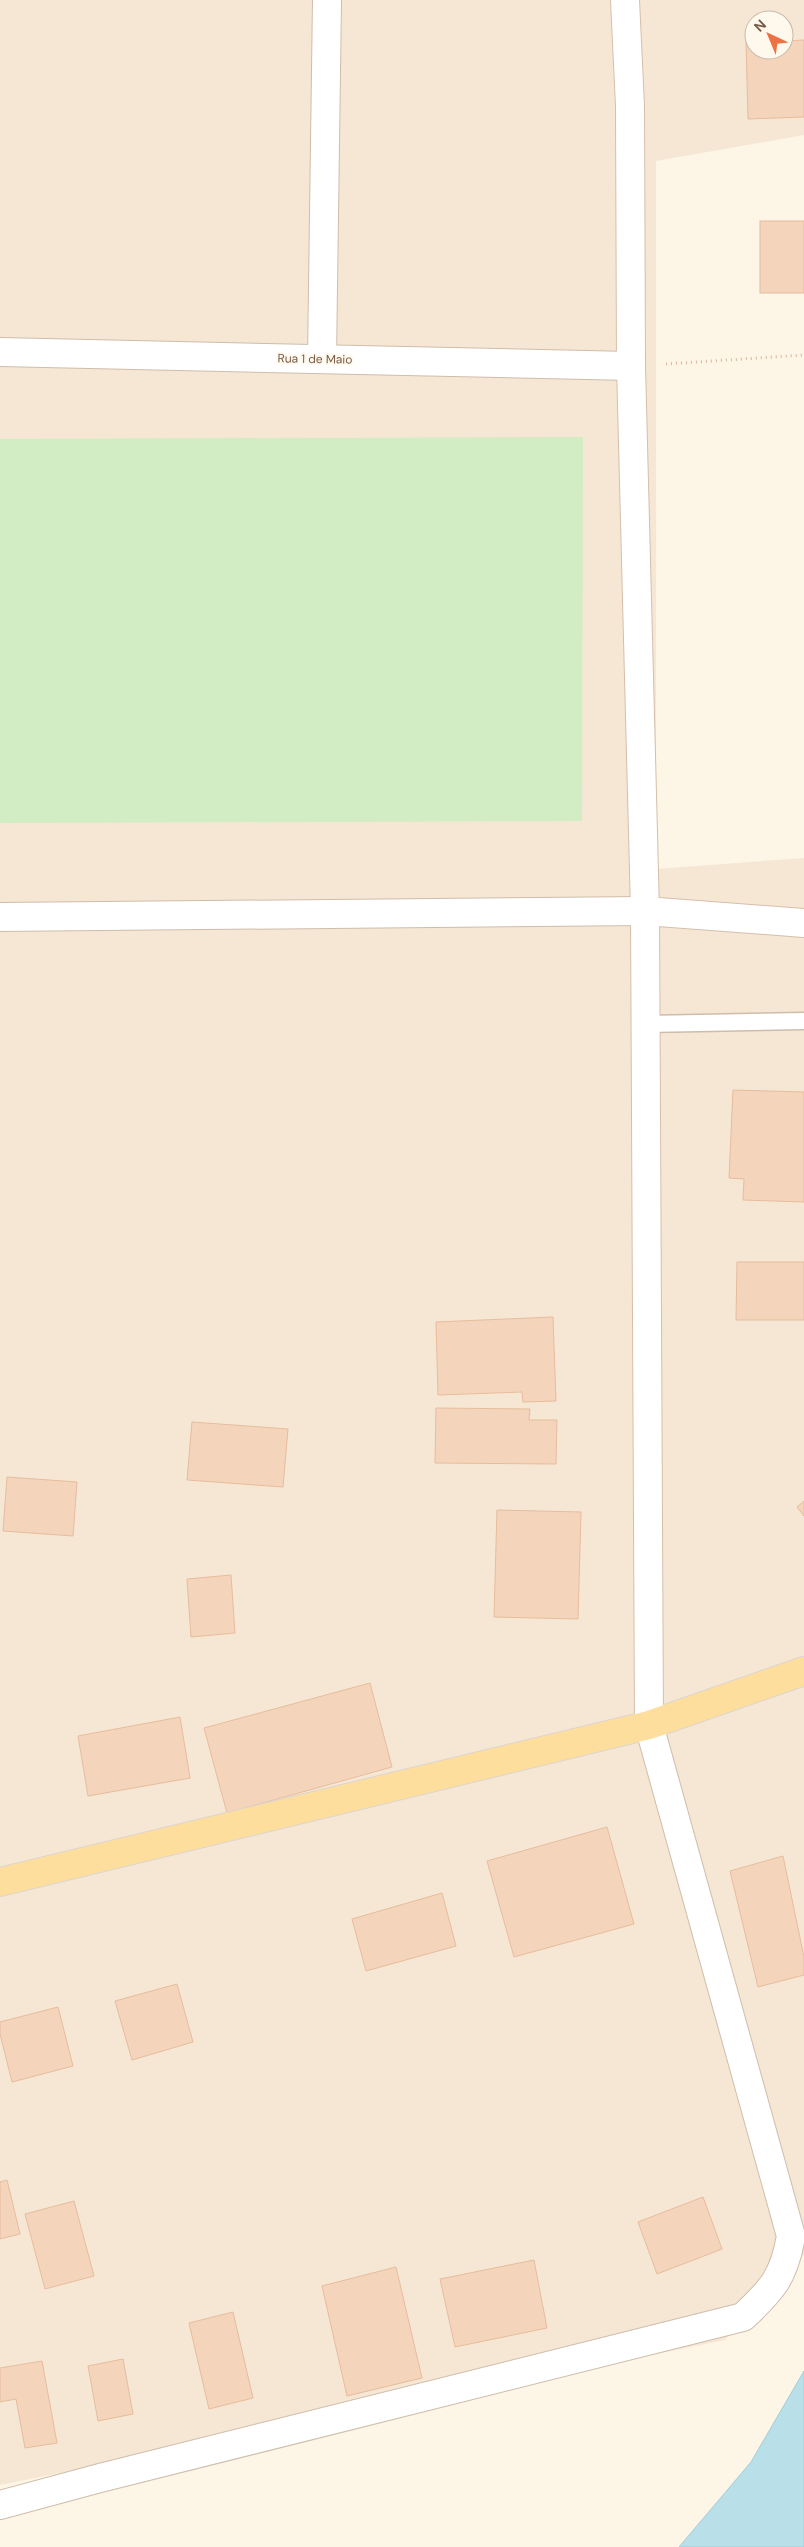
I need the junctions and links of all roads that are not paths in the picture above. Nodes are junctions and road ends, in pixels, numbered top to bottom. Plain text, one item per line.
1 (326, 0) edge
2 (625, 0) edge
3 (0, 352) edge
4 (322, 359) junction
5 (631, 366) junction
6 (645, 911) junction
7 (0, 917) edge
8 (804, 923) edge
9 (804, 1021) edge
10 (647, 1024) junction
11 (804, 1671) edge
12 (650, 1725) junction
13 (0, 1882) edge
14 (0, 2505) edge

1 - 4 street
2 - 5 street
3 - 4 street, Rua 1 de Maio
4 - 5 street, Rua 1 de Maio
5 - 6 street
6 - 7 street
6 - 8 street
6 - 10 street
9 - 10 lane
10 - 12 street
11 - 12 main road
12 - 13 main road
12 - 14 street

